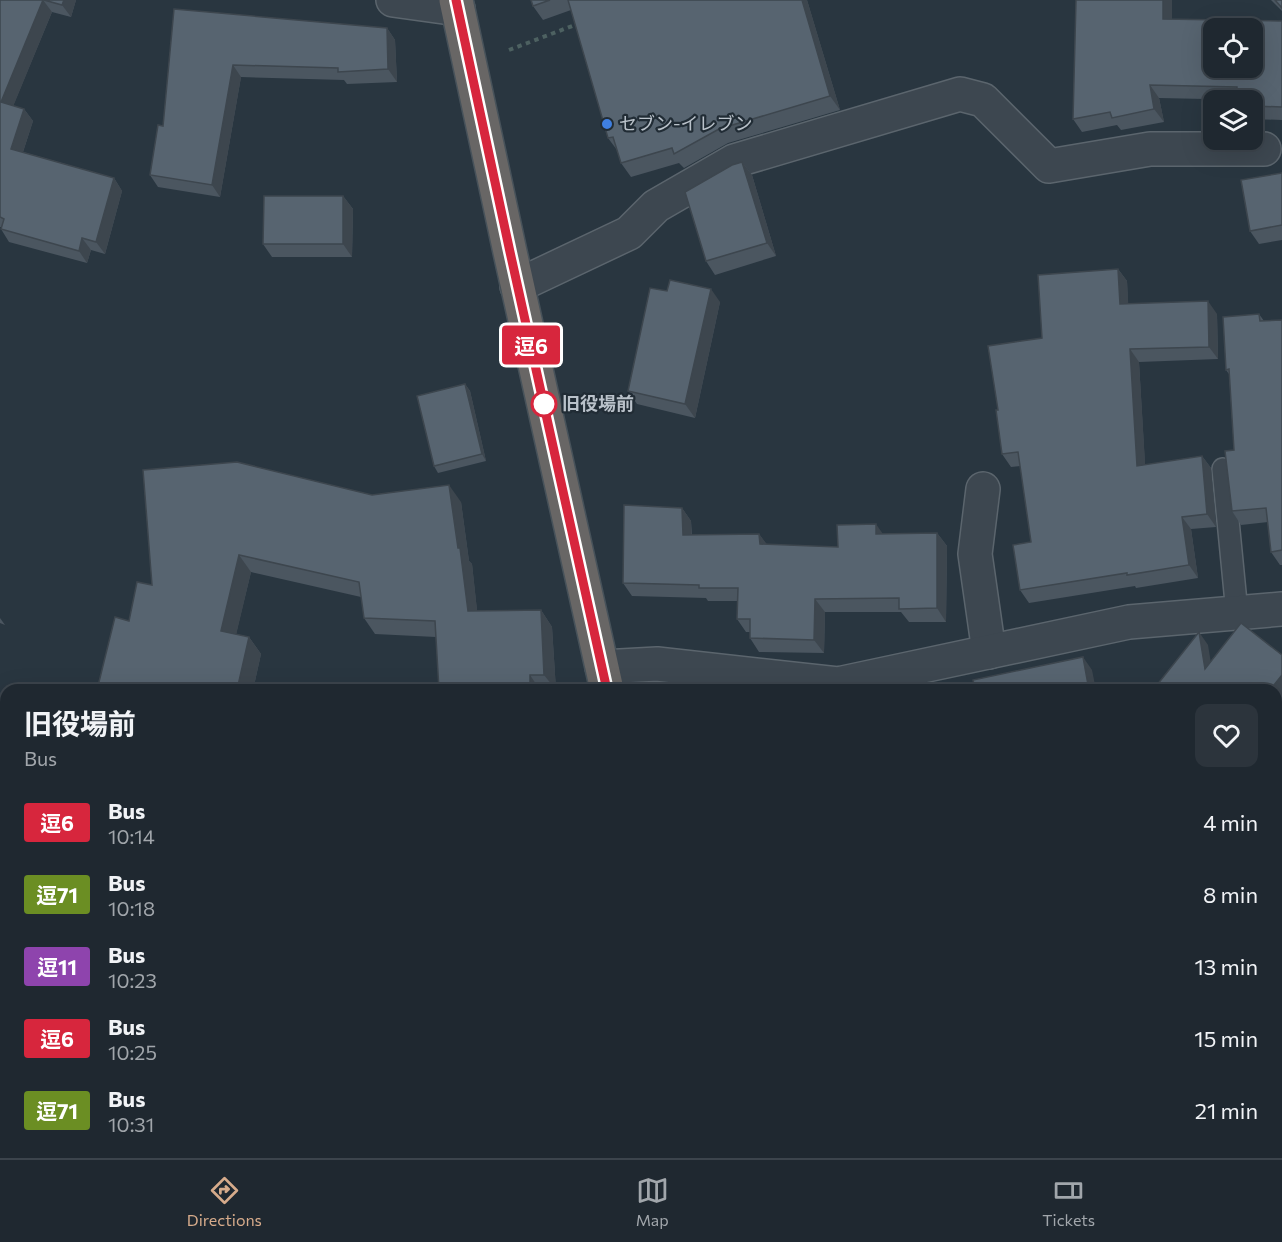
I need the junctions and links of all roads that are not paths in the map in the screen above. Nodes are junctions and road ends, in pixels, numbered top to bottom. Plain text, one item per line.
1 (393, 0) edge
2 (457, 4) edge
3 (1264, 149) dead end
4 (518, 286) junction
5 (1222, 469) dead end
6 (983, 489) dead end
7 (1282, 609) edge
8 (1237, 613) junction
9 (989, 652) junction
10 (605, 678) edge

1 - 2 street
2 - 4 highway
3 - 4 street
4 - 10 highway
5 - 8 lane
6 - 9 street
7 - 8 street
8 - 9 street
9 - 10 street

